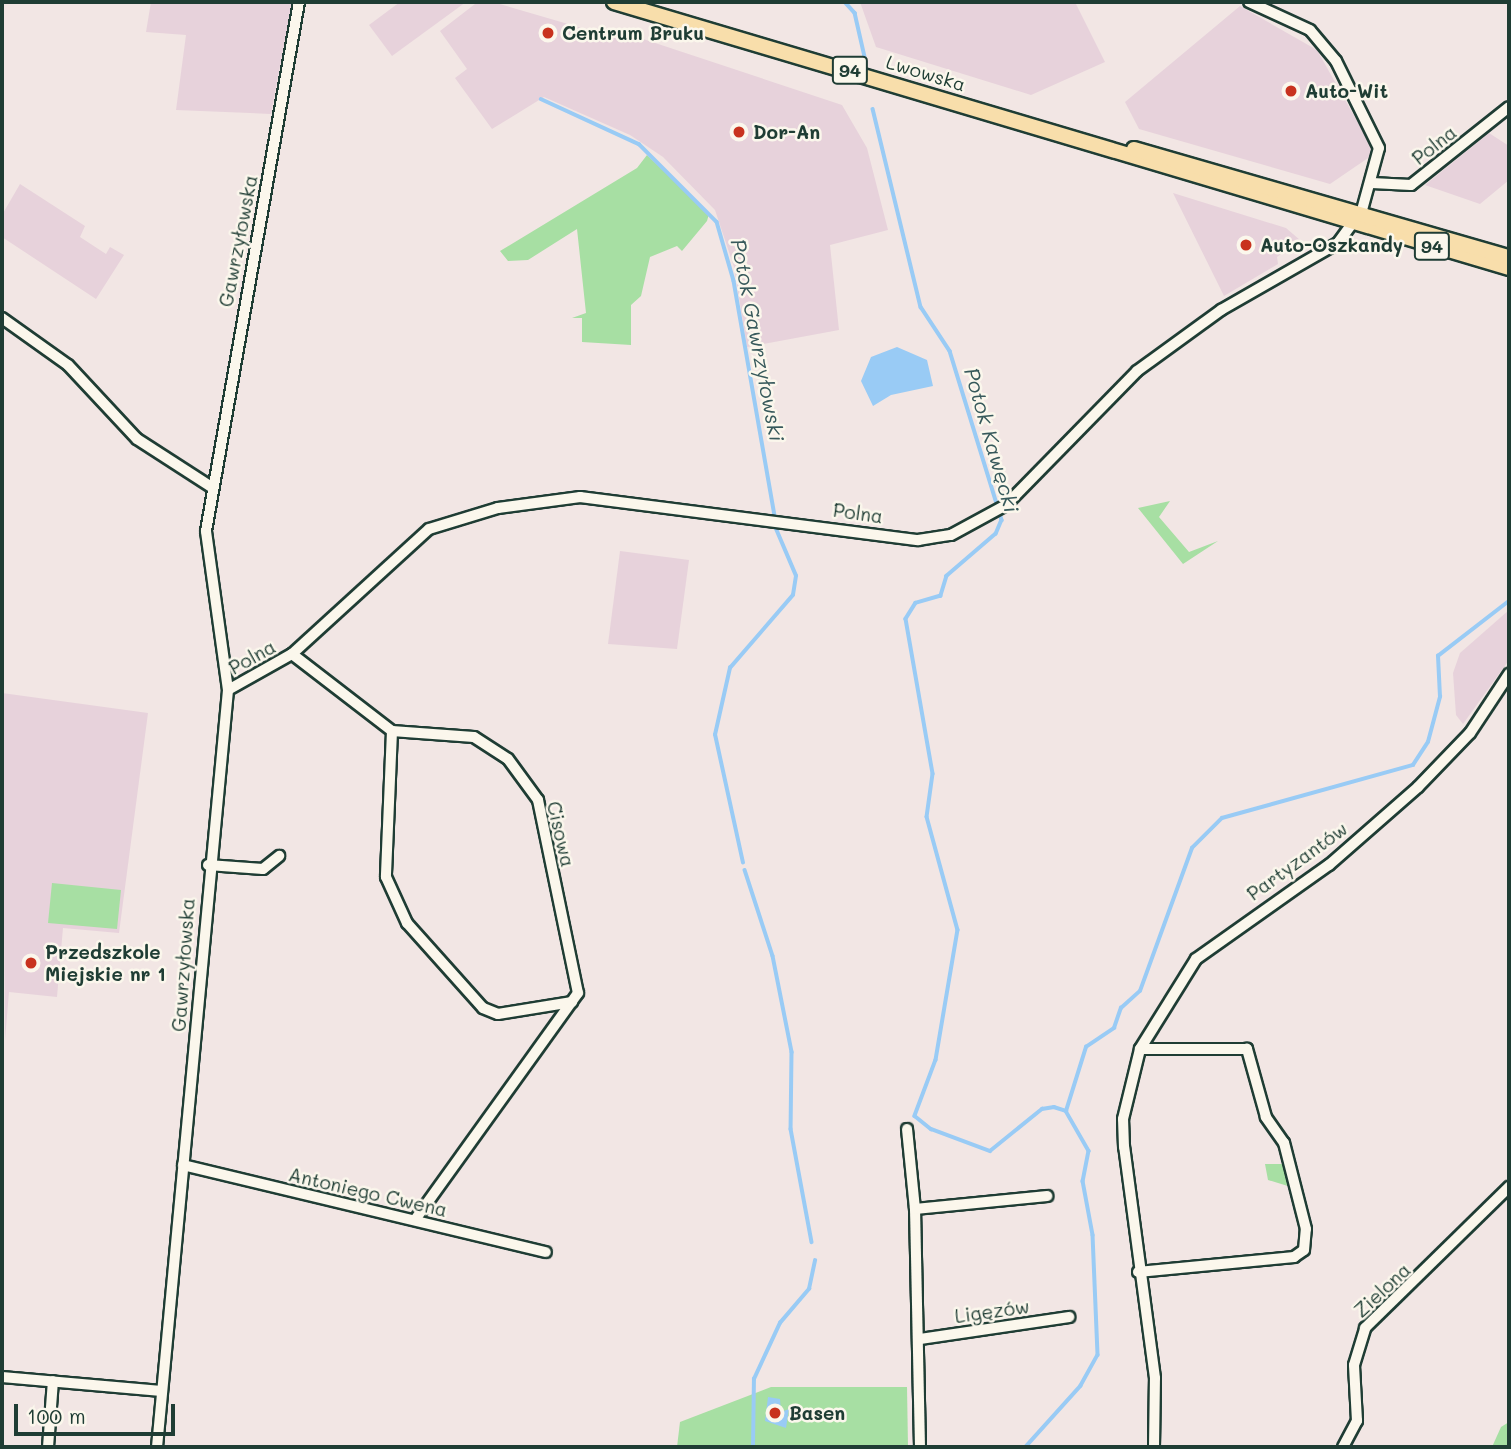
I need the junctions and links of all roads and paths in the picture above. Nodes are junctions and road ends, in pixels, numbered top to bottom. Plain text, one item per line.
1 (299, 2) edge
2 (614, 2) edge
3 (1249, 2) edge
4 (1509, 107) edge
5 (1372, 183) junction
6 (1358, 218) junction
7 (1509, 257) edge
8 (1509, 268) edge
9 (2, 318) edge
10 (213, 488) junction
11 (292, 654) junction
12 (1509, 674) edge
13 (228, 690) junction
14 (392, 731) junction
15 (279, 856) dead end
16 (208, 865) junction
17 (572, 1002) junction
18 (1140, 1049) junction
19 (907, 1129) dead end
20 (183, 1165) junction
21 (1509, 1187) edge
22 (1047, 1196) dead end
23 (915, 1209) junction
24 (415, 1220) junction
25 (546, 1252) dead end
26 (1138, 1272) junction
27 (1069, 1317) dead end
28 (920, 1339) junction
29 (2, 1377) edge
30 (53, 1381) junction
31 (161, 1391) junction
32 (48, 1447) edge
33 (157, 1447) edge
34 (920, 1447) edge
35 (1154, 1447) edge
36 (1343, 1447) edge

1 - 10 street, Gawrzyłowska
2 - 6 main road, Lwowska / 94
3 - 5 street
4 - 5 street, Polna
5 - 6 street
6 - 7 main road, Lwowska / 94
6 - 8 main road, Lwowska / 94
6 - 11 street, Polna
9 - 10 street
10 - 13 street, Gawrzyłowska
11 - 13 street, Polna
11 - 14 street, Polna
12 - 18 street, Partyzantów
13 - 16 street, Gawrzyłowska
14 - 17 street, Cisowa
14 - 17 street
15 - 16 street
16 - 20 street, Gawrzyłowska
17 - 24 street
18 - 26 street, Partyzantów
18 - 26 street
19 - 23 street
20 - 24 street, Antoniego Cwena
20 - 31 street, Gawrzyłowska
21 - 36 street, Zielona
22 - 23 street
23 - 28 street
24 - 25 street, Antoniego Cwena
26 - 35 street, Partyzantów
27 - 28 street, Ligęzów
28 - 34 street
29 - 30 street
30 - 31 street
30 - 32 street
31 - 33 street, Gawrzyłowska

